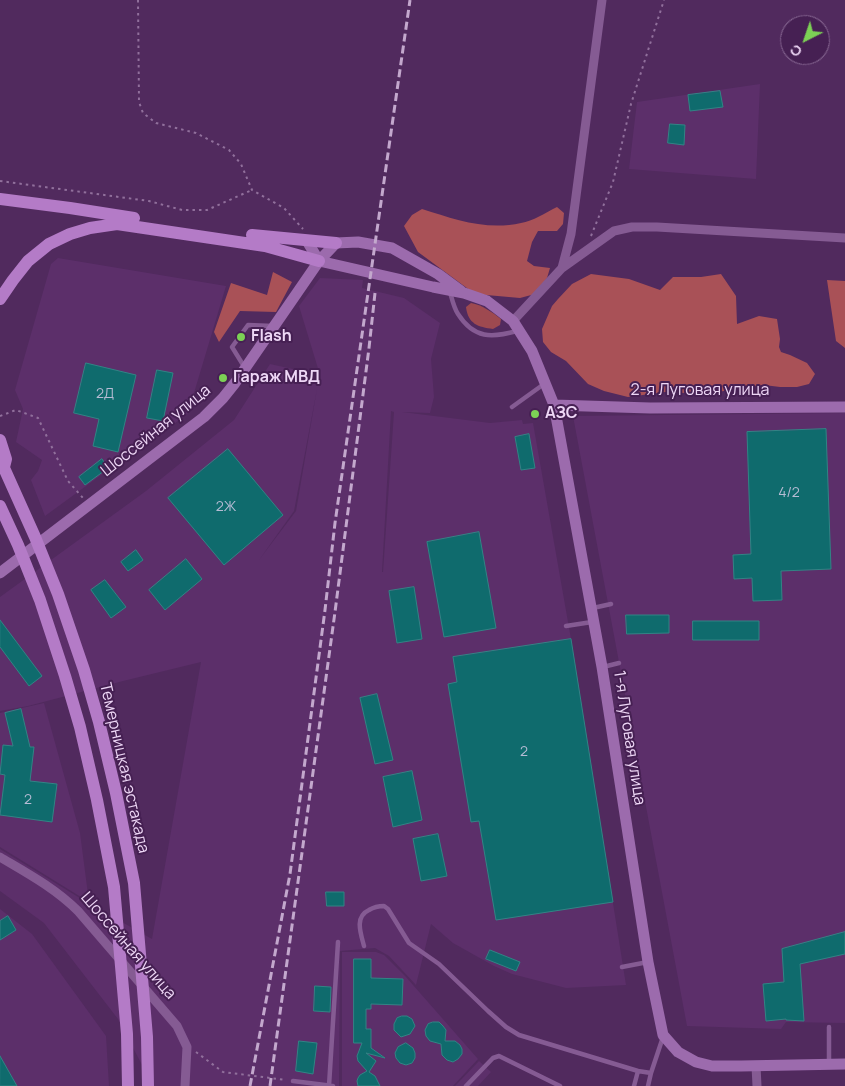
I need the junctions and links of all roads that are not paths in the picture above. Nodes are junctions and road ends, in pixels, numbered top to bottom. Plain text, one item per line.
1 (602, 0) edge
2 (0, 199) edge
3 (845, 238) edge
4 (311, 241) junction
5 (336, 243) junction
6 (319, 261) junction
7 (562, 268) junction
8 (449, 290) junction
9 (464, 293) junction
10 (0, 299) edge
11 (274, 326) junction
12 (516, 326) junction
13 (245, 368) junction
14 (545, 383) junction
15 (554, 405) junction
16 (512, 407) dead end
17 (845, 407) edge
18 (0, 440) edge
19 (3, 466) edge
20 (0, 506) edge
21 (2, 570) edge
22 (611, 604) dead end
23 (592, 609) junction
24 (594, 622) junction
25 (566, 626) dead end
26 (619, 663) dead end
27 (602, 667) junction
28 (0, 857) edge
29 (338, 942) dead end
30 (364, 946) dead end
31 (648, 962) junction
32 (622, 967) dead end
33 (829, 1027) dead end
34 (663, 1035) junction
35 (845, 1064) edge
36 (829, 1065) junction
37 (756, 1066) junction
38 (638, 1071) junction
39 (651, 1073) junction
40 (292, 1081) road end
41 (309, 1085) edge
42 (128, 1086) edge
43 (148, 1086) edge
44 (185, 1086) edge
45 (331, 1086) edge
46 (466, 1086) edge
47 (560, 1086) edge
48 (634, 1086) edge
49 (648, 1086) edge
50 (757, 1086) edge

1 - 7 street
2 - 4 main road
3 - 7 street
4 - 5 main road
4 - 6 main road
5 - 6 main road, Шоссейная улица
5 - 9 main road
6 - 8 main road
6 - 10 main road
6 - 11 main road, Шоссейная улица
7 - 12 street
8 - 9 main road
8 - 12 lane
9 - 12 main road, 1-я Луговая улица
11 - 13 main road, Шоссейная улица
11 - 13 lane
12 - 14 main road, 1-я Луговая улица
13 - 21 main road, Шоссейная улица
14 - 15 main road, 1-я Луговая улица
14 - 16 lane
15 - 17 main road, 2-я Луговая улица
15 - 23 main road, 1-я Луговая улица
18 - 19 main road, Темерницкая эстакада
19 - 43 main road, Темерницкая эстакада
20 - 42 main road, Темерницкая эстакада
22 - 23 lane
23 - 24 main road, 1-я Луговая улица
24 - 25 lane
24 - 27 main road, 1-я Луговая улица
26 - 27 lane
27 - 31 main road, 1-я Луговая улица
28 - 44 street, Шоссейная улица
29 - 45 lane
30 - 38 lane
31 - 32 lane
31 - 34 main road, 1-я Луговая улица
33 - 36 lane
34 - 37 main road
34 - 39 lane
35 - 36 main road
36 - 37 main road
37 - 50 street
38 - 39 lane
38 - 48 lane
39 - 49 lane
40 - 41 lane
41 - 45 lane
46 - 47 lane

